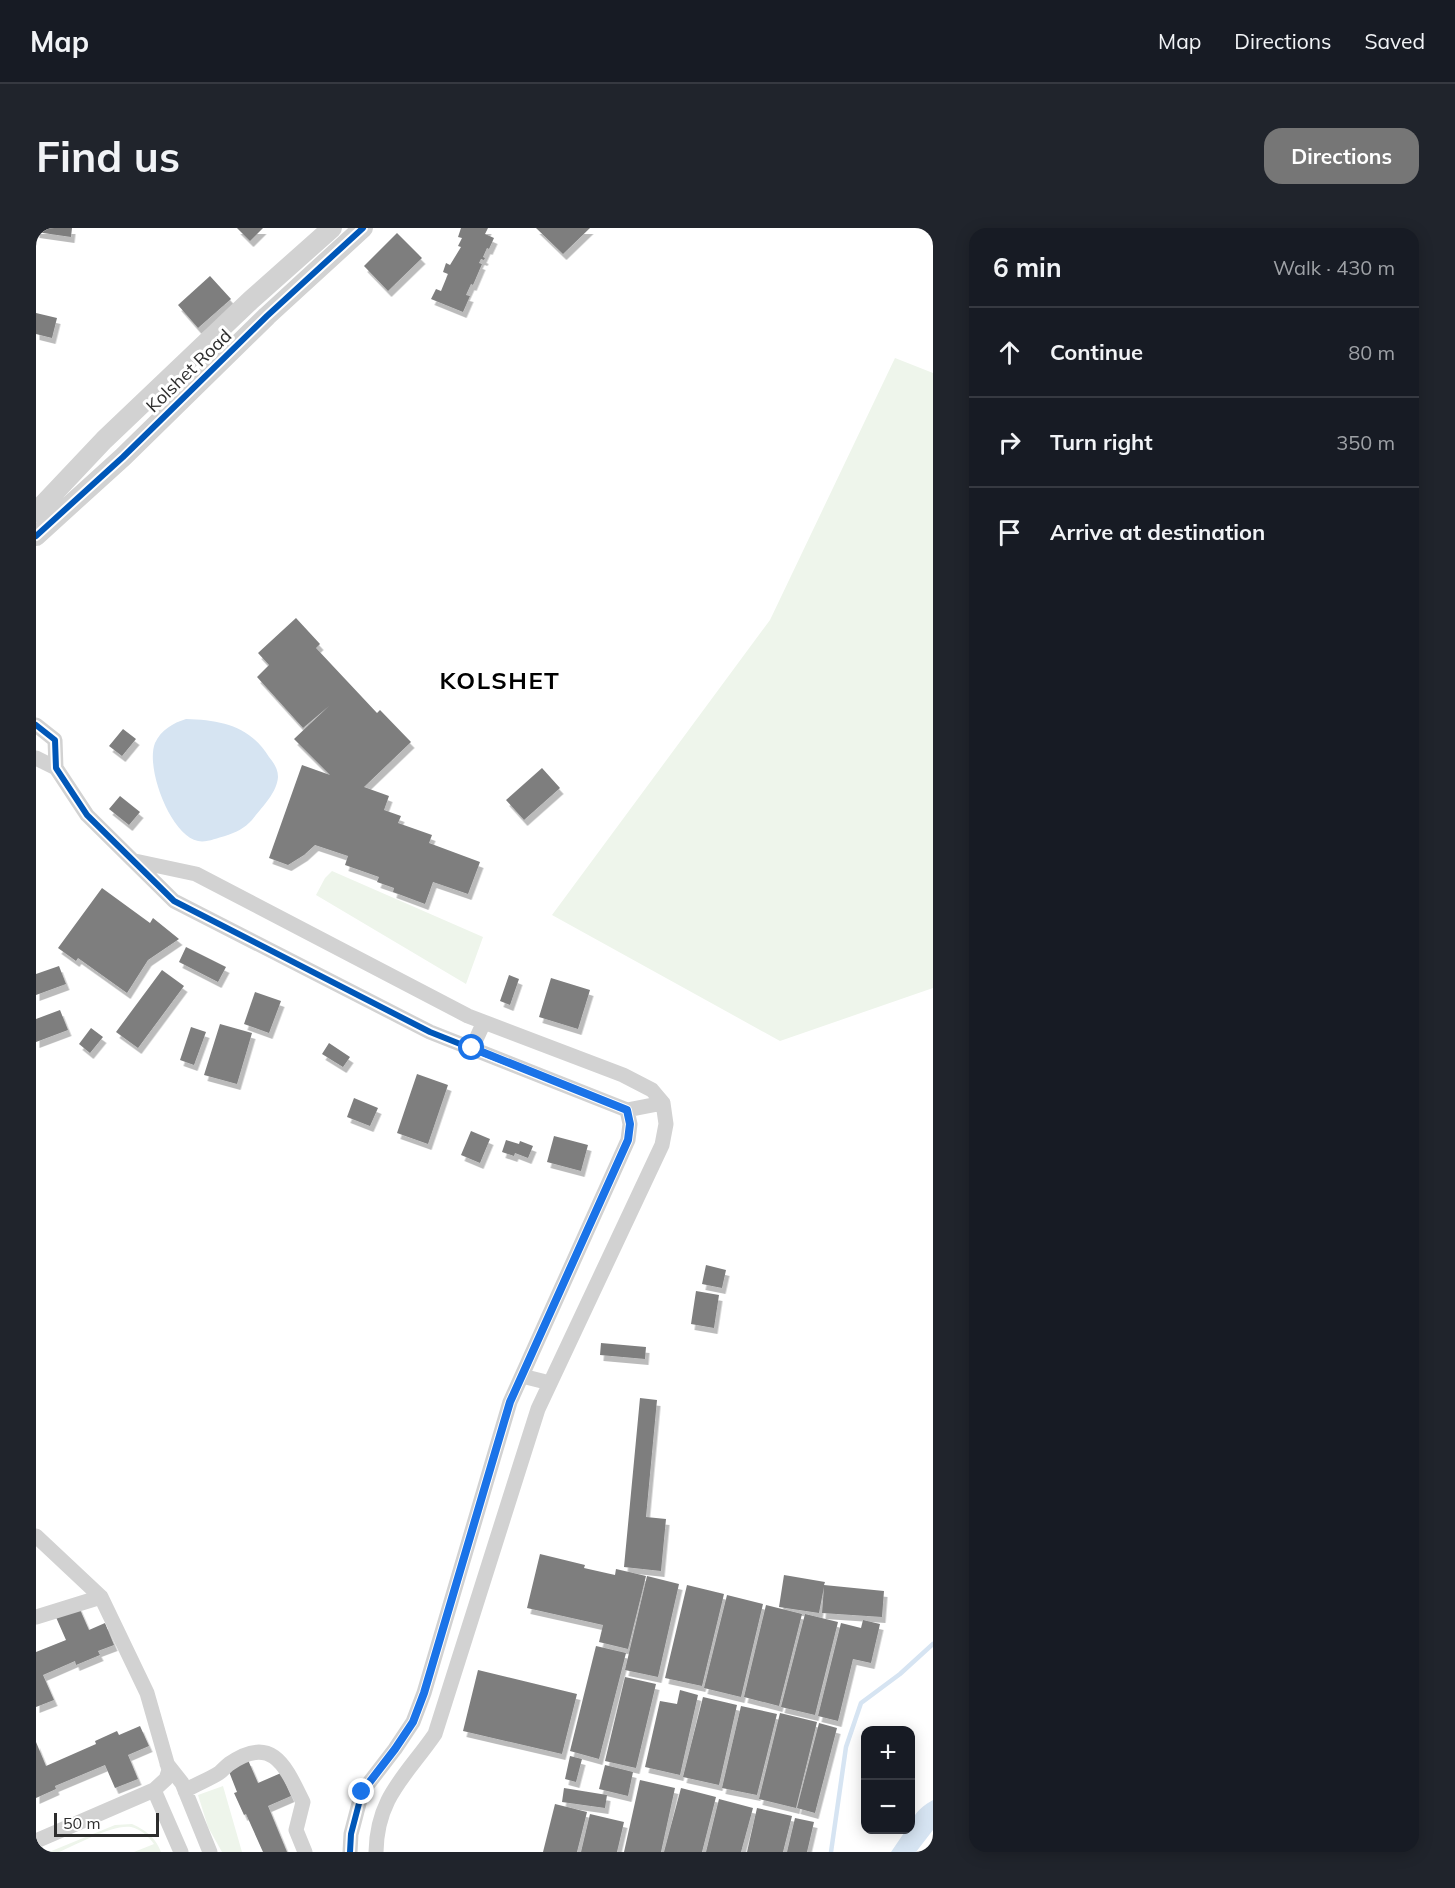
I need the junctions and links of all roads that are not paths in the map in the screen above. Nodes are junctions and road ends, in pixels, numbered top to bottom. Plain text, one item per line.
1 (332, 228) edge
2 (363, 228) edge
3 (251, 300) junction
4 (267, 316) junction
5 (36, 512) edge
6 (36, 536) edge
7 (36, 725) edge
8 (36, 758) edge
9 (56, 768) junction
10 (135, 861) junction
11 (484, 1022) junction
12 (472, 1048) junction
13 (663, 1103) junction
14 (627, 1110) junction
15 (522, 1376) junction
16 (550, 1383) junction
17 (36, 1536) edge
18 (101, 1597) junction
19 (36, 1617) edge
20 (424, 1693) junction
21 (444, 1703) junction
22 (167, 1764) junction
23 (154, 1790) junction
24 (185, 1791) junction
25 (36, 1841) edge
26 (181, 1852) edge
27 (210, 1852) edge
28 (305, 1852) edge
29 (350, 1852) edge
30 (376, 1852) edge

1 - 3 street, Kolshet Road
2 - 4 street, Kolshet Road
3 - 4 street
3 - 5 street, Kolshet Road
4 - 6 street, Kolshet Road
7 - 9 street
8 - 9 street
9 - 10 street
10 - 11 street
10 - 12 street
11 - 12 street
11 - 13 street
12 - 14 street
13 - 14 street
13 - 16 street
14 - 15 street
15 - 16 street
15 - 20 street
16 - 21 street
17 - 18 street
18 - 19 street
18 - 22 street
20 - 21 street
20 - 29 street
21 - 30 street
22 - 23 street
22 - 24 street
23 - 25 street
23 - 26 street
24 - 27 street
24 - 28 street

